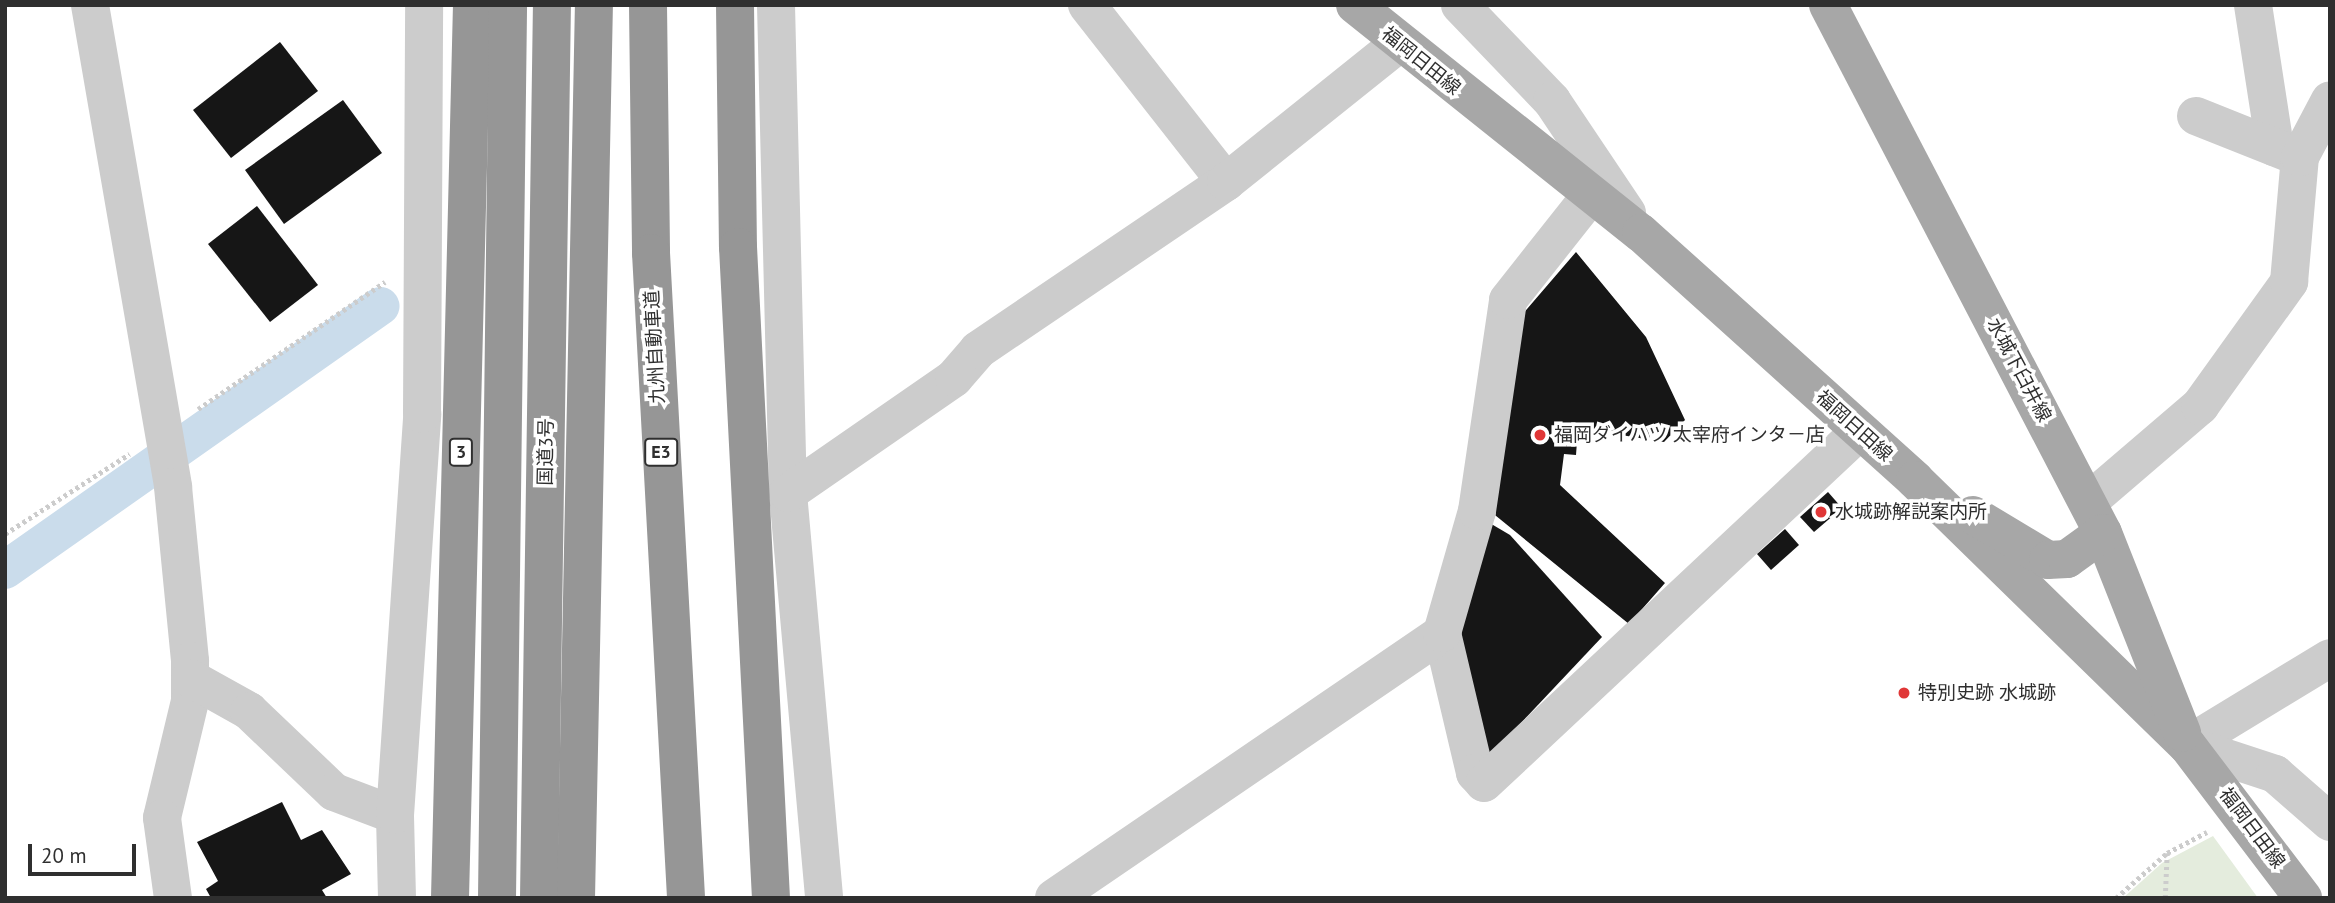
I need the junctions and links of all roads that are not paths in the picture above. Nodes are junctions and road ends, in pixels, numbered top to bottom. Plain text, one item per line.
1 (90, 5) edge
2 (424, 5) edge
3 (472, 5) edge
4 (508, 5) edge
5 (552, 5) edge
6 (594, 5) edge
7 (648, 5) edge
8 (735, 5) edge
9 (776, 5) edge
10 (1087, 5) edge
11 (1355, 5) edge
12 (1460, 5) edge
13 (1828, 5) edge
14 (2253, 5) edge
15 (1398, 44) junction
16 (2330, 100) edge
17 (2196, 116) dead end
18 (2287, 152) junction
19 (1226, 182) junction
20 (1590, 195) junction
21 (1641, 233) junction
22 (1859, 432) junction
23 (1914, 480) junction
24 (788, 493) junction
25 (2095, 517) junction
26 (1441, 633) junction
27 (2330, 658) edge
28 (190, 678) junction
29 (2188, 745) junction
30 (395, 816) junction
31 (2330, 822) edge
32 (173, 898) edge
33 (397, 898) edge
34 (450, 898) edge
35 (497, 898) edge
36 (539, 898) edge
37 (576, 898) edge
38 (686, 898) edge
39 (771, 898) edge
40 (824, 898) edge
41 (1054, 898) edge
42 (2303, 898) edge

1 - 28 street
2 - 30 street
3 - 34 highway, 3
4 - 35 highway
5 - 36 highway, 国道3号
6 - 37 highway
7 - 38 highway, 九州自動車道 / E3
8 - 39 highway
9 - 24 street
10 - 19 street
11 - 15 main road, 福岡日田線
12 - 21 street
13 - 25 main road, 水城下臼井線
14 - 18 street
15 - 19 street
15 - 20 main road, 福岡日田線
16 - 18 street
17 - 18 street
18 - 25 street
19 - 24 street
20 - 21 main road, 福岡日田線
20 - 26 street
21 - 22 main road, 福岡日田線
22 - 23 main road, 福岡日田線
22 - 26 street
23 - 25 main road
23 - 29 main road, 福岡日田線
24 - 40 street
25 - 29 main road, 水城下臼井線
26 - 41 street
27 - 29 street
28 - 30 street
28 - 32 street
29 - 31 street
29 - 42 main road, 福岡日田線
30 - 33 street

